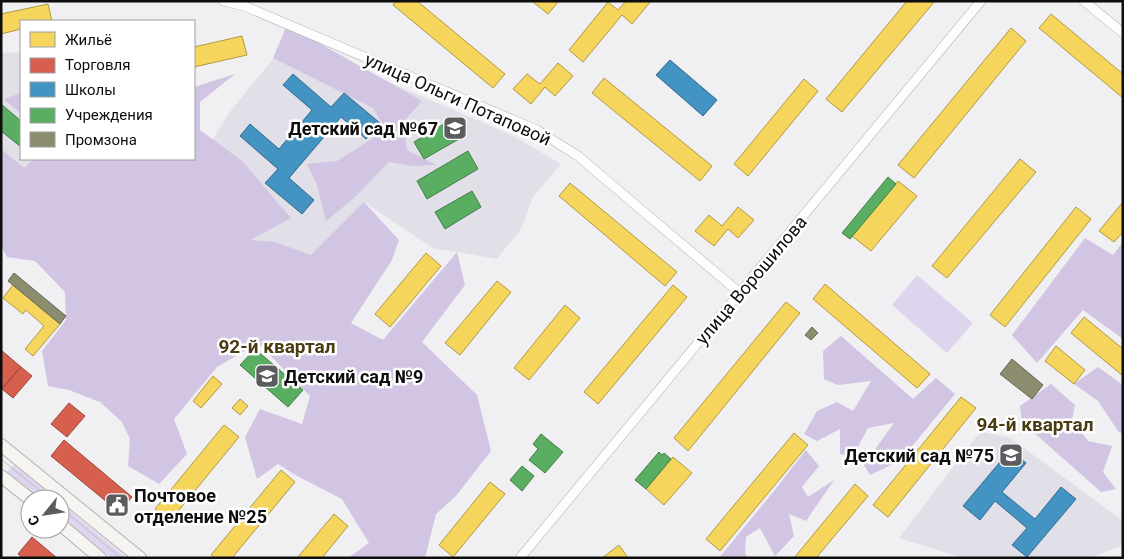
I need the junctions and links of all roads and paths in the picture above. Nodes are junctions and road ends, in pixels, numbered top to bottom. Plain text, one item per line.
1 (223, 1) edge
2 (981, 1) edge
3 (1084, 1) edge
4 (1123, 33) edge
5 (740, 292) junction
6 (1, 444) edge
7 (1, 476) edge
8 (20, 491) edge
9 (70, 532) edge
10 (100, 558) edge
11 (140, 558) edge
12 (520, 558) edge

1 - 5 street, улица Ольги Потаповой
2 - 5 street, улица Ворошилова
3 - 4 street
5 - 12 street, улица Ворошилова
6 - 11 main road
7 - 8 main road
9 - 10 main road

